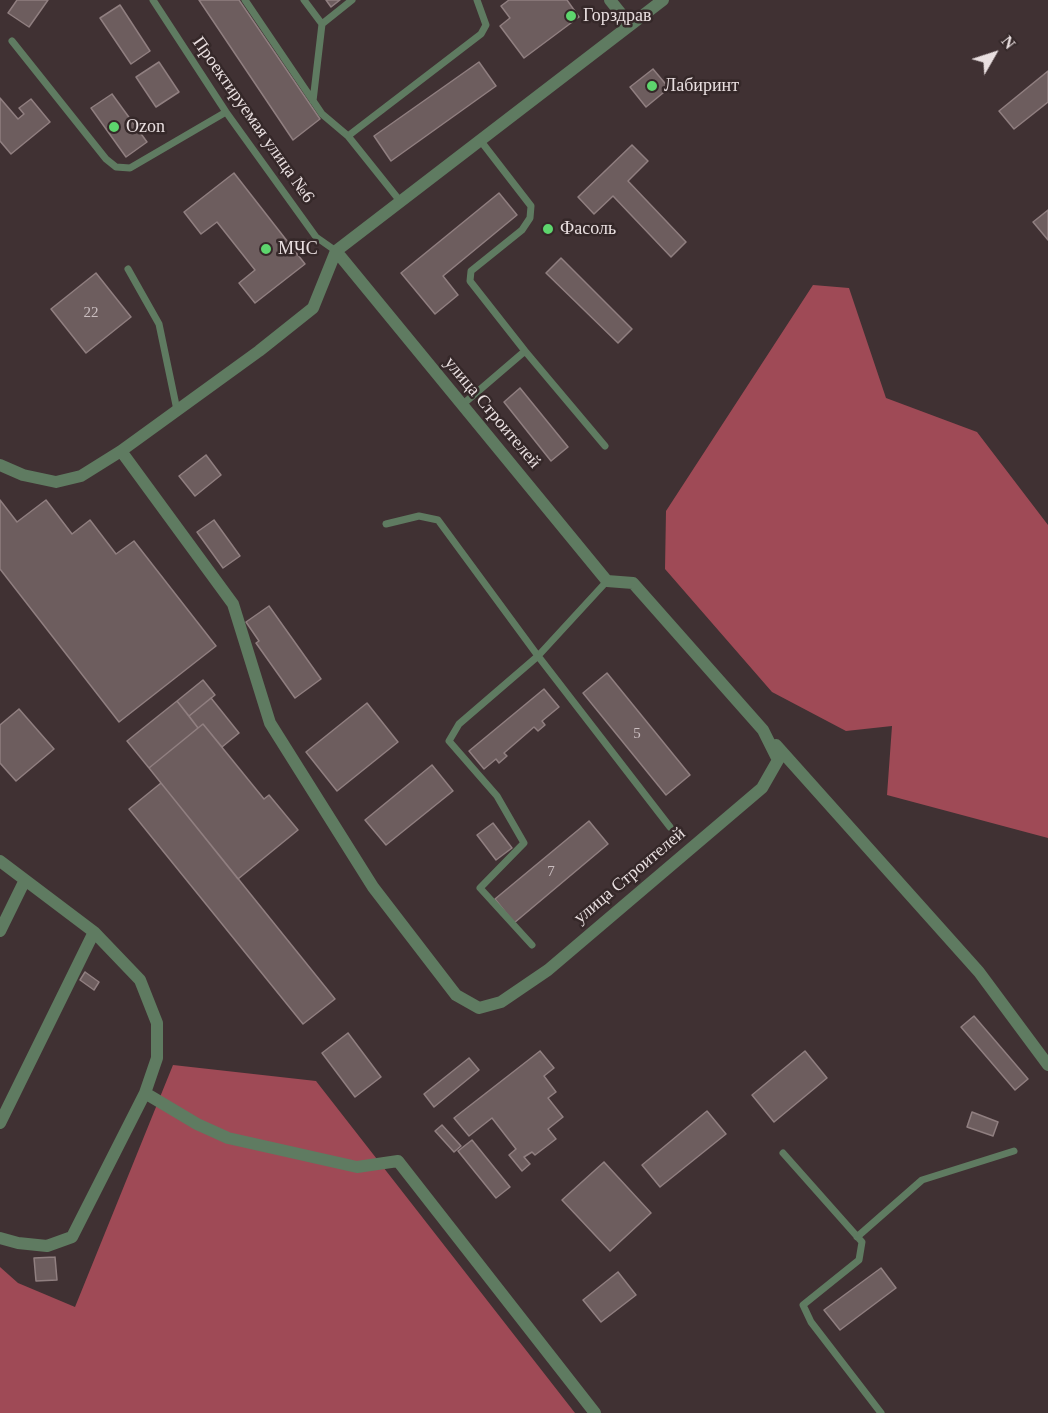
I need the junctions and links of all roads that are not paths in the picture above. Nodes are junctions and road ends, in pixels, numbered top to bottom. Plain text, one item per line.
1 (153, 0) edge
2 (245, 0) edge
3 (304, 0) edge
4 (352, 0) edge
5 (477, 0) edge
6 (610, 0) edge
7 (663, 0) edge
8 (322, 24) junction
9 (630, 25) junction
10 (12, 41) dead end
11 (313, 101) junction
12 (225, 112) junction
13 (348, 136) junction
14 (480, 140) junction
15 (400, 201) junction
16 (336, 251) junction
17 (128, 269) dead end
18 (525, 351) junction
19 (462, 405) junction
20 (177, 410) junction
21 (604, 446) dead end
22 (121, 451) junction
23 (0, 465) edge
24 (386, 524) dead end
25 (607, 581) junction
26 (538, 656) junction
27 (763, 730) junction
28 (670, 827) dead end
29 (0, 861) edge
30 (25, 880) junction
31 (0, 931) edge
32 (94, 932) junction
33 (532, 945) dead end
34 (1048, 1065) edge
35 (145, 1093) junction
36 (0, 1123) edge
37 (1014, 1151) dead end
38 (783, 1153) dead end
39 (857, 1237) junction
40 (0, 1238) edge
41 (596, 1413) edge
42 (881, 1413) edge

1 - 12 lane, Проектируемая улица №6
2 - 11 lane
3 - 8 lane
4 - 8 lane
5 - 13 lane
6 - 9 street
7 - 9 street
8 - 11 lane
9 - 14 street
10 - 12 lane
11 - 13 lane
12 - 16 lane, Проектируемая улица №6
13 - 15 lane
14 - 15 street
14 - 18 lane
15 - 16 street
16 - 19 street, улица Строителей
16 - 20 street
17 - 20 lane
18 - 19 lane
18 - 21 lane
19 - 25 street, улица Строителей
20 - 22 street
22 - 23 street
22 - 27 street, улица Строителей
24 - 26 lane
25 - 26 lane
25 - 27 street, улица Строителей
26 - 28 lane
26 - 33 lane
27 - 34 street
29 - 30 street
30 - 31 street
30 - 32 street
32 - 35 street
32 - 36 street
35 - 40 street
35 - 41 street
37 - 39 lane
38 - 39 lane
39 - 42 lane

